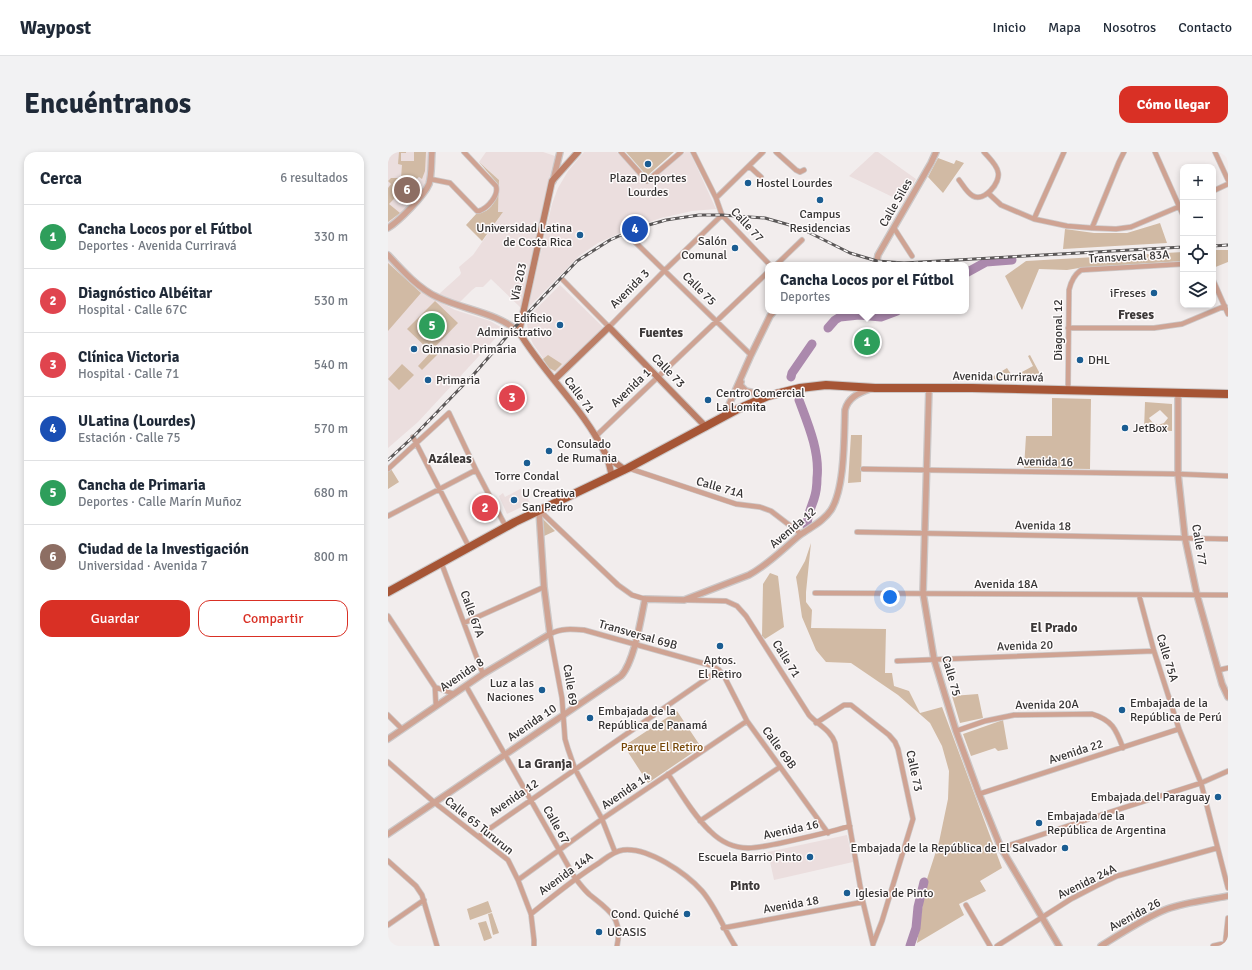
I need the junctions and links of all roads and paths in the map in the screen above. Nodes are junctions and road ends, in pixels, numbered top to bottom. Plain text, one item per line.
1 (432, 152) edge
2 (464, 152) edge
3 (560, 152) edge
4 (578, 152) edge
5 (620, 152) edge
6 (681, 152) edge
7 (693, 152) edge
8 (763, 152) edge
9 (776, 152) edge
10 (936, 152) edge
11 (984, 152) edge
12 (1064, 152) edge
13 (1124, 152) edge
14 (1155, 152) edge
15 (1216, 152) edge
16 (749, 166) junction
17 (804, 170) dead end
18 (761, 177) dead end
19 (430, 179) junction
20 (959, 180) dead end
21 (1228, 180) edge
22 (552, 181) junction
23 (1228, 184) edge
24 (1216, 190) edge
25 (988, 193) junction
26 (716, 198) junction
27 (1180, 204) edge
28 (1180, 206) edge
29 (722, 215) junction
30 (1034, 219) junction
31 (894, 228) junction
32 (1092, 228) junction
33 (389, 229) edge
34 (632, 239) dead end
35 (802, 240) dead end
36 (388, 255) edge
37 (912, 256) dead end
38 (767, 262) edge
39 (779, 262) edge
40 (877, 262) edge
41 (1180, 264) edge
42 (665, 270) junction
43 (1077, 273) joint
44 (765, 275) edge
45 (563, 280) dead end
46 (1216, 286) edge
47 (1225, 306) junction
48 (772, 314) edge
49 (1228, 314) edge
50 (716, 322) junction
51 (609, 326) junction
52 (1068, 328) junction
53 (519, 332) junction
54 (751, 355) junction
55 (658, 376) junction
56 (741, 379) junction
57 (554, 380) junction
58 (875, 388) junction
59 (929, 388) junction
60 (1068, 390) junction
61 (1178, 393) junction
62 (1228, 394) edge
63 (768, 396) junction
64 (724, 416) junction
65 (706, 427) junction
66 (413, 437) dead end
67 (595, 437) junction
68 (416, 444) junction
69 (606, 456) junction
70 (388, 469) edge
71 (626, 469) junction
72 (863, 469) dead end
73 (476, 470) junction
74 (928, 470) junction
75 (1178, 474) junction
76 (612, 476) junction
77 (1228, 476) edge
78 (440, 490) junction
79 (539, 510) junction
80 (388, 516) edge
81 (506, 527) junction
82 (857, 532) dead end
83 (925, 533) junction
84 (801, 534) junction
85 (1185, 538) junction
86 (1228, 539) edge
87 (469, 547) junction
88 (442, 562) junction
89 (544, 587) junction
90 (388, 592) edge
91 (815, 593) dead end
92 (924, 594) junction
93 (1139, 594) junction
94 (1197, 595) junction
95 (1228, 595) edge
96 (645, 599) junction
97 (684, 600) junction
98 (388, 616) edge
99 (464, 623) junction
100 (550, 634) junction
101 (634, 645) junction
102 (1154, 651) junction
103 (934, 659) junction
104 (897, 661) dead end
105 (1228, 668) edge
106 (720, 670) junction
107 (1219, 670) junction
108 (483, 674) junction
109 (466, 686) junction
110 (435, 687) junction
111 (454, 694) junction
112 (1228, 697) edge
113 (436, 706) junction
114 (388, 715) edge
115 (563, 716) junction
116 (747, 721) junction
117 (816, 723) junction
118 (402, 728) junction
119 (1179, 729) junction
120 (956, 731) junction
121 (388, 739) edge
122 (1123, 748) junction
123 (505, 755) junction
124 (388, 762) edge
125 (780, 767) junction
126 (575, 769) junction
127 (1228, 771) edge
128 (668, 774) junction
129 (1201, 783) junction
130 (979, 794) junction
131 (531, 800) junction
132 (435, 803) junction
133 (602, 819) junction
134 (700, 821) junction
135 (850, 826) junction
136 (828, 833) junction
137 (388, 834) edge
138 (479, 836) junction
139 (1001, 848) junction
140 (1217, 848) junction
141 (558, 850) junction
142 (615, 852) junction
143 (388, 862) edge
144 (575, 878) junction
145 (518, 880) junction
146 (1228, 888) edge
147 (1228, 896) edge
148 (424, 900) junction
149 (863, 902) junction
150 (966, 905) dead end
151 (530, 914) junction
152 (1042, 917) junction
153 (1228, 918) edge
154 (388, 925) edge
155 (723, 928) junction
156 (1225, 944) edge
157 (873, 945) edge
158 (437, 946) edge
159 (534, 946) edge
160 (617, 946) edge
161 (735, 946) edge
162 (990, 946) edge
163 (997, 946) edge
164 (1059, 946) edge
165 (1101, 946) edge
166 (1213, 946) edge

1 - 19 street
2 - 19 street
3 - 22 street
4 - 22 main road, Vía 203
5 - 6 street
7 - 26 street, Calle 77
8 - 16 street
9 - 17 street
10 - 31 street, Calle Siles
11 - 25 street
12 - 30 street
13 - 32 street
14 - 27 street
15 - 21 street
16 - 18 street
16 - 26 street
19 - 33 street
20 - 25 street
22 - 53 main road, Vía 203
23 - 24 street
25 - 30 street
26 - 29 street, Calle 77
28 - 32 street
29 - 38 street, Calle 77
29 - 42 street, Avenida 3
30 - 32 street
31 - 37 street
31 - 40 street, Calle Siles
34 - 42 street, Calle 75
35 - 39 street
36 - 53 street
41 - 43 street, Transversal 83A
42 - 50 street, Calle 75
42 - 51 street, Avenida 3
43 - 52 street, Diagonal 12
44 - 50 street, Avenida 1
45 - 51 street, Calle 73
46 - 47 street
47 - 49 street
47 - 52 street
48 - 54 street
50 - 54 street, Calle 75
50 - 55 street, Avenida 1
51 - 55 main road, Calle 73
51 - 57 main road, Avenida 3
52 - 60 street, Diagonal 12
53 - 57 main road, Calle 71
54 - 56 street
55 - 65 main road, Calle 73
55 - 67 street, Avenida 1
56 - 63 street
56 - 64 street
57 - 67 main road, Calle 71
58 - 59 highway, Avenida Curriravá
58 - 63 highway, Avenida Curriravá
58 - 84 street, Avenida 12
59 - 60 highway, Avenida Curriravá
59 - 74 street, Calle 75
60 - 61 highway, Avenida Curriravá
61 - 62 highway, Avenida Curriravá
61 - 75 street, Calle 77
63 - 64 highway, Avenida Curriravá
64 - 65 highway, Avenida Curriravá
65 - 71 highway, Avenida Curriravá
66 - 68 street
67 - 69 main road, Calle 71
68 - 70 street
68 - 73 street
68 - 78 street
69 - 71 main road
69 - 76 main road, Calle 71
71 - 76 highway, Avenida Curriravá
71 - 84 street, Calle 71A
72 - 74 street, Avenida 16
73 - 78 street
73 - 81 street
74 - 75 street, Avenida 16
74 - 83 street, Calle 75
75 - 77 street, Avenida 16
75 - 85 street, Calle 77
76 - 79 highway, Avenida Curriravá
78 - 80 street
78 - 87 street
79 - 81 highway, Avenida Curriravá
79 - 89 street, Calle 69
79 - 96 street, Calle 71
81 - 87 highway, Avenida Curriravá
82 - 83 street, Avenida 18
83 - 85 street, Avenida 18
83 - 92 street, Calle 75
84 - 97 street, Avenida 12
85 - 86 street, Avenida 18
85 - 94 street, Calle 77
87 - 88 highway, Avenida Curriravá
88 - 90 highway, Avenida Curriravá
88 - 99 street, Calle 67A
89 - 99 street
89 - 100 street, Calle 69
91 - 92 street, Avenida 18A
92 - 93 street, Avenida 18A
92 - 103 street, Calle 75
93 - 94 street, Avenida 18A
93 - 102 street, Calle 75A
94 - 95 street, Avenida 18A
94 - 107 street, Calle 77
96 - 97 street, Calle 71
96 - 101 street, Avenida 10
97 - 117 street, Calle 71
98 - 110 street
99 - 108 street, Calle 67A
100 - 101 street, Transversal 69B
100 - 108 street, Avenida 8
100 - 115 street, Calle 69
101 - 106 street, Transversal 69B
101 - 115 street, Avenida 10
102 - 103 street, Avenida 20
102 - 119 street, Calle 75A
103 - 104 street, Avenida 20
103 - 120 street, Calle 75
105 - 107 street
106 - 116 street, Calle 69B
106 - 126 street, Avenida 12
107 - 112 street, Calle 77
108 - 109 street, Avenida 8
109 - 111 street, Avenida 8
109 - 123 street, Calle 67
110 - 111 street
110 - 113 street
111 - 113 street, Avenida 8
113 - 118 street, Avenida 8
114 - 118 street
115 - 123 street, Avenida 10
115 - 126 street, Calle 69
116 - 125 street, Calle 69B
116 - 128 street, Avenida 14
117 - 135 street, Calle 71
117 - 157 street, Calle 73
118 - 121 street, Avenida 8
119 - 122 street, Avenida 22
119 - 129 street, Calle 75A
120 - 122 street, Avenida 20A
120 - 130 street, Calle 75
122 - 130 street, Avenida 22
123 - 131 street, Calle 67
123 - 132 street, Avenida 10
124 - 132 street, Calle 65 Tururun
125 - 134 street
125 - 136 street, Calle 69B
126 - 131 street, Avenida 12
126 - 133 street, Calle 69
127 - 129 street
128 - 133 street, Avenida 14
128 - 134 street
129 - 139 street
129 - 140 street, Calle 75A
130 - 139 street, Calle 75
131 - 138 street, Avenida 12
131 - 141 street, Calle 67
132 - 137 street, Avenida 10
132 - 138 street, Calle 65 Tururun
133 - 141 street, Avenida 14
133 - 142 street, Calle 69
134 - 136 street, Avenida 16
135 - 136 street, Avenida 16
135 - 149 street, Calle 71
138 - 145 street, Calle 65 Tururun
139 - 152 street, Calle 75
140 - 146 street, Calle 75A
140 - 152 street, Avenida 24A
141 - 144 street, Calle 67
141 - 145 street, Avenida 14
142 - 144 street, Avenida 14A
142 - 155 street
143 - 148 street
144 - 151 street, Avenida 14A
144 - 160 street, Calle 67
145 - 151 street, Calle 65 Tururun
147 - 165 street, Avenida 26
148 - 154 street
148 - 158 street
149 - 155 street, Avenida 18
149 - 157 street, Calle 71
150 - 162 street
151 - 159 street, Calle 65 Tururun
152 - 163 street, Avenida 24A
152 - 164 street, Calle 75
153 - 156 street
155 - 161 street
156 - 166 street

